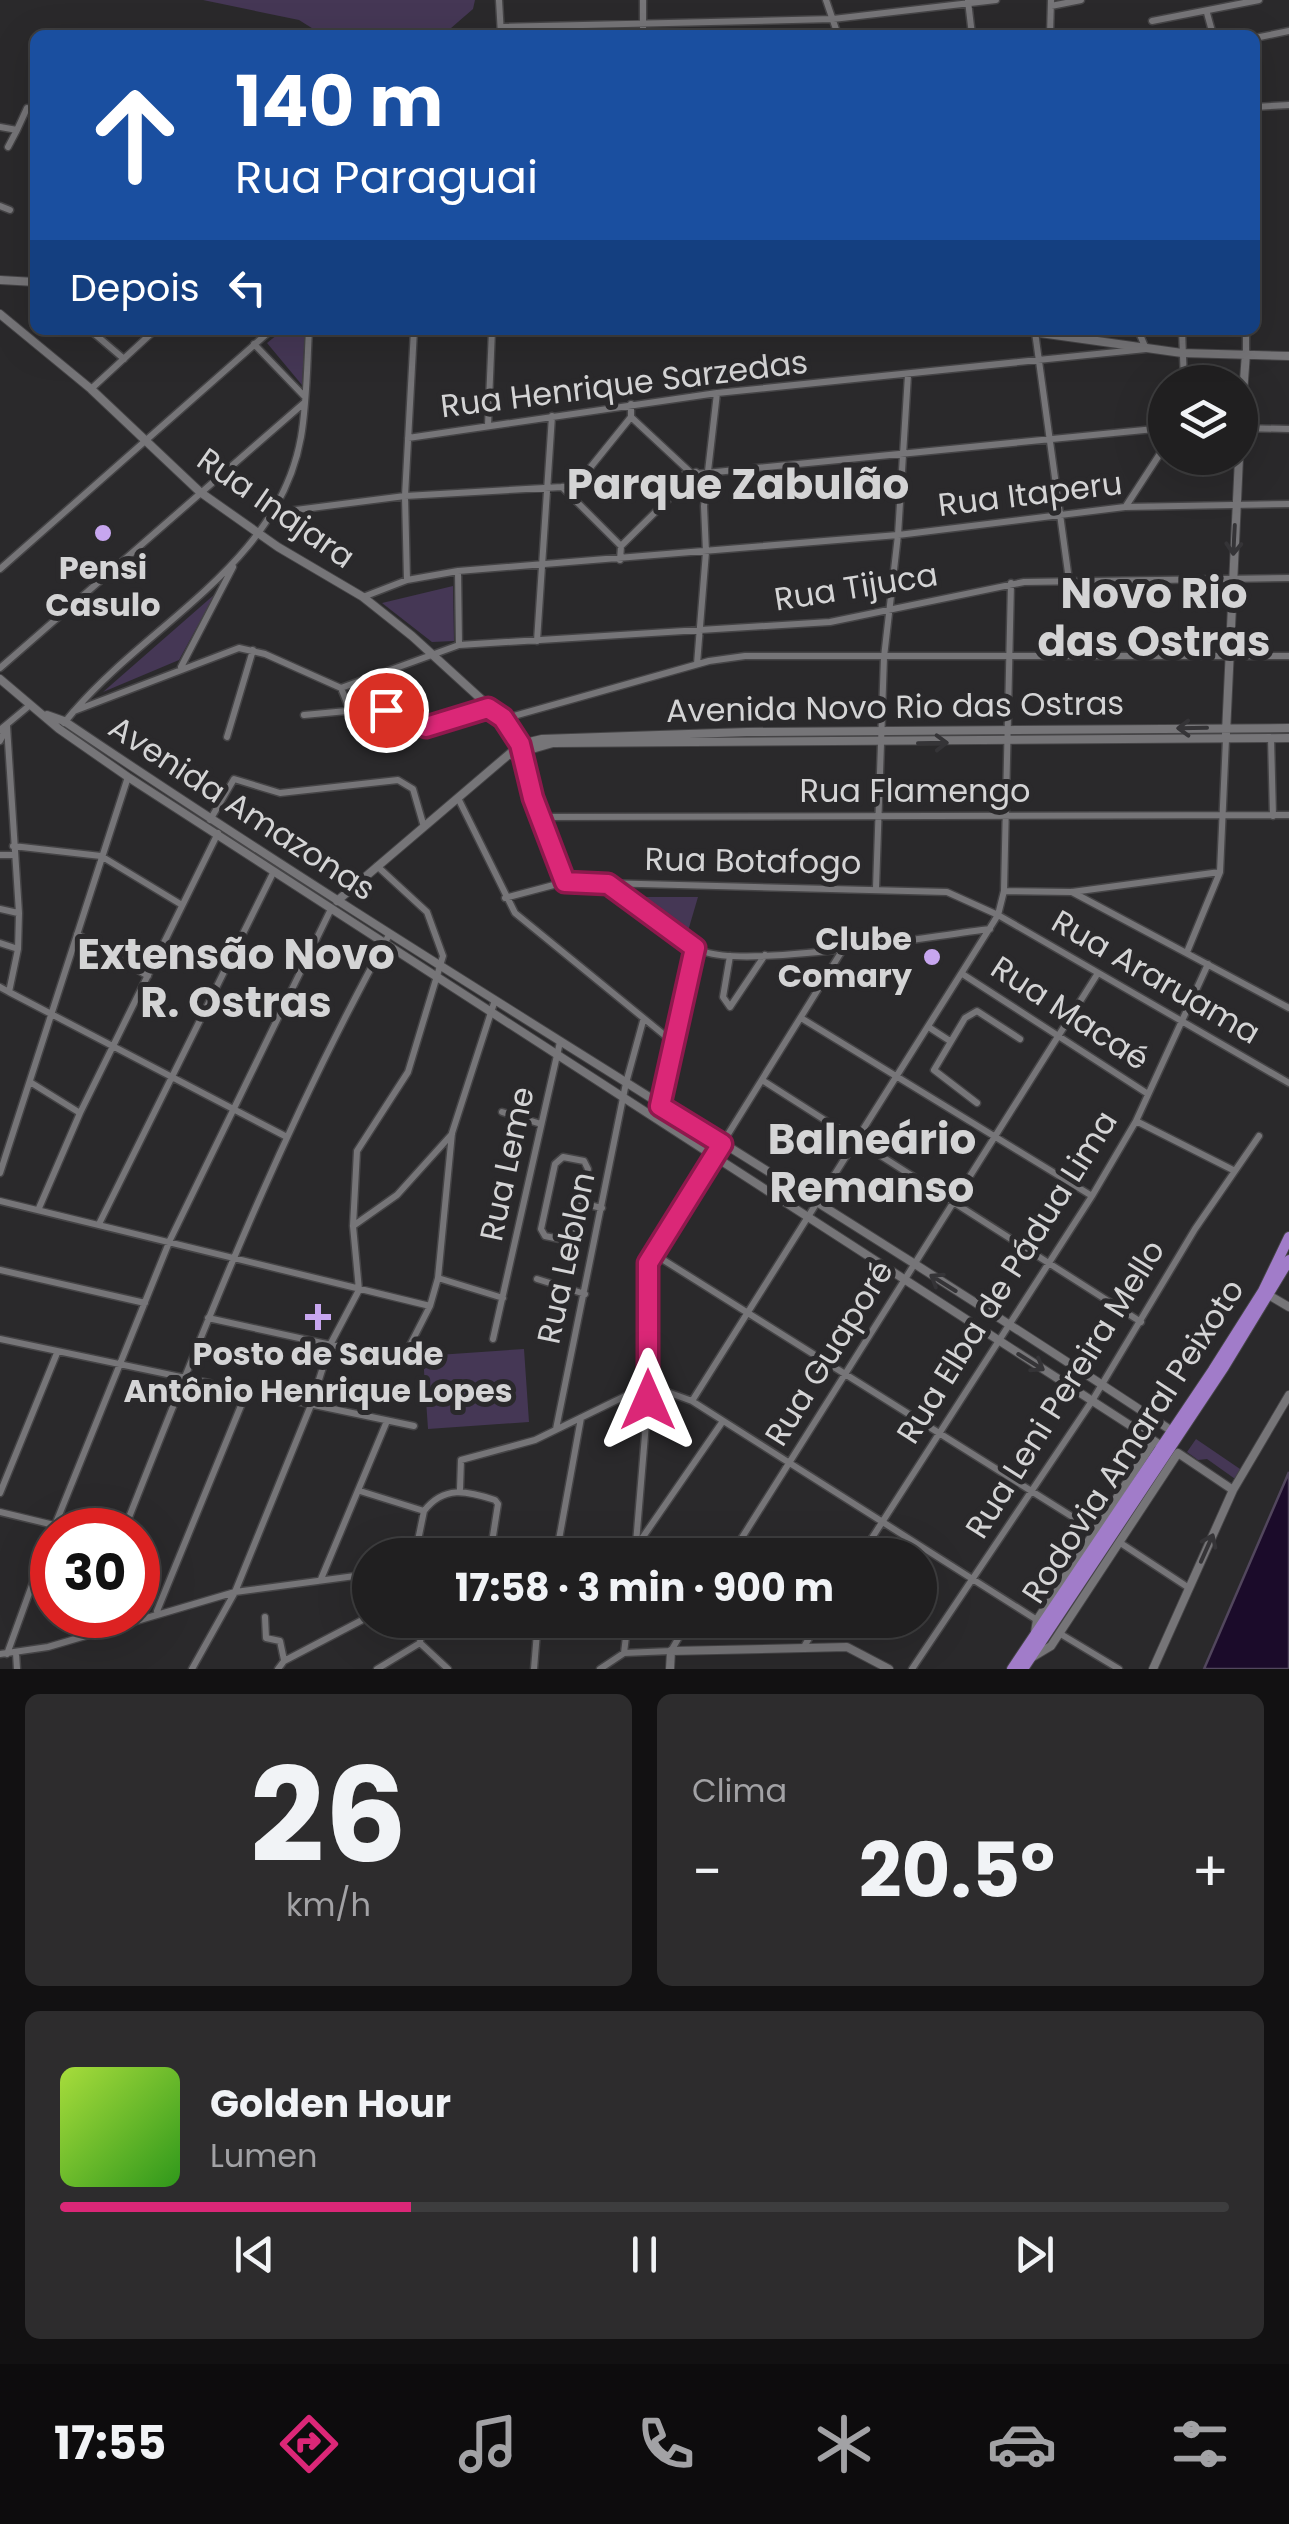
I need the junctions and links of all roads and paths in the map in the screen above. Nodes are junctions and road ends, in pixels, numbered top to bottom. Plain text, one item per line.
1 (500, 0) edge
2 (643, 0) edge
3 (826, 0) edge
4 (996, 0) edge
5 (1081, 0) edge
6 (1259, 0) edge
7 (968, 1) edge
8 (1051, 3) edge
9 (1206, 14) junction
10 (832, 18) junction
11 (1152, 21) dead end
12 (643, 24) junction
13 (501, 30) edge
14 (521, 30) edge
15 (643, 30) edge
16 (836, 30) edge
17 (971, 30) edge
18 (1050, 30) edge
19 (1211, 30) edge
20 (1289, 31) edge
21 (1260, 37) edge
22 (1289, 105) edge
23 (1260, 107) edge
24 (27, 108) dead end
25 (0, 127) edge
26 (17, 130) junction
27 (8, 147) dead end
28 (0, 206) edge
29 (10, 210) dead end
30 (0, 280) edge
31 (30, 282) edge
32 (0, 314) edge
33 (96, 335) edge
34 (149, 335) edge
35 (265, 335) edge
36 (309, 335) edge
37 (414, 335) edge
38 (492, 335) edge
39 (1035, 335) edge
40 (1056, 335) edge
41 (1140, 335) edge
42 (1182, 335) edge
43 (1246, 335) edge
44 (254, 344) junction
45 (1146, 348) junction
46 (1182, 353) junction
47 (1246, 353) junction
48 (1289, 356) edge
49 (124, 359) junction
50 (1038, 362) junction
51 (1183, 365) edge
52 (1245, 365) edge
53 (908, 374) junction
54 (90, 389) junction
55 (717, 393) junction
56 (305, 400) junction
57 (631, 404) junction
58 (552, 416) junction
59 (631, 417) junction
60 (488, 425) junction
61 (1148, 429) edge
62 (1289, 429) edge
63 (1258, 430) edge
64 (1052, 437) junction
65 (408, 438) junction
66 (144, 442) junction
67 (903, 453) junction
68 (708, 470) junction
69 (694, 471) junction
70 (1148, 472) edge
71 (1237, 475) edge
72 (576, 484) junction
73 (546, 487) junction
74 (562, 487) junction
75 (200, 492) junction
76 (405, 496) junction
77 (1236, 502) junction
78 (1289, 504) edge
79 (1125, 507) junction
80 (272, 513) junction
81 (1062, 517) junction
82 (256, 533) junction
83 (898, 535) junction
84 (622, 546) junction
85 (706, 552) junction
86 (620, 560) junction
87 (236, 562) junction
88 (540, 564) junction
89 (0, 569) edge
90 (458, 570) junction
91 (1232, 577) junction
92 (1289, 578) edge
93 (407, 580) junction
94 (1069, 580) junction
95 (1011, 583) junction
96 (363, 597) junction
97 (889, 611) junction
98 (701, 631) junction
99 (537, 641) junction
100 (458, 645) junction
101 (253, 650) junction
102 (431, 652) junction
103 (1230, 654) junction
104 (1009, 656) junction
105 (1289, 656) edge
106 (884, 657) junction
107 (697, 664) junction
108 (0, 668) edge
109 (181, 668) junction
110 (0, 678) edge
111 (341, 688) junction
112 (30, 705) junction
113 (488, 708) junction
114 (74, 711) junction
115 (351, 713) junction
116 (304, 715) dead end
117 (503, 718) junction
118 (62, 725) junction
119 (4, 728) edge
120 (1226, 728) junction
121 (1289, 728) edge
122 (1007, 731) junction
123 (882, 732) junction
124 (227, 737) dead end
125 (1271, 738) junction
126 (1289, 738) edge
127 (1226, 739) junction
128 (0, 741) edge
129 (1006, 742) junction
130 (882, 743) junction
131 (521, 748) junction
132 (128, 776) junction
133 (458, 798) junction
134 (1289, 815) edge
135 (880, 816) junction
136 (1005, 816) junction
137 (1224, 816) junction
138 (1273, 816) junction
139 (540, 817) junction
140 (210, 821) junction
141 (424, 828) junction
142 (219, 831) junction
143 (14, 850) junction
144 (0, 854) edge
145 (101, 856) junction
146 (377, 866) junction
147 (274, 871) junction
148 (1220, 872) junction
149 (565, 882) junction
150 (608, 884) junction
151 (876, 888) junction
152 (1004, 891) junction
153 (1072, 892) junction
154 (506, 898) junction
155 (338, 900) junction
156 (182, 905) junction
157 (0, 909) edge
158 (332, 909) junction
159 (19, 914) junction
160 (998, 915) junction
161 (991, 929) junction
162 (77, 934) junction
163 (387, 939) junction
164 (0, 943) edge
165 (845, 946) junction
166 (18, 948) junction
167 (695, 948) junction
168 (1187, 952) junction
169 (766, 955) junction
170 (730, 956) junction
171 (1208, 964) junction
172 (440, 966) junction
173 (1098, 974) junction
174 (964, 975) junction
175 (148, 976) junction
176 (436, 977) junction
177 (0, 988) edge
178 (9, 992) junction
179 (495, 1000) junction
180 (1289, 1008) edge
181 (490, 1010) junction
182 (53, 1012) junction
183 (801, 1018) junction
184 (1181, 1020) junction
185 (643, 1021) junction
186 (930, 1028) junction
187 (1058, 1037) junction
188 (1020, 1039) dead end
189 (950, 1041) junction
190 (674, 1043) junction
191 (113, 1044) junction
192 (559, 1047) junction
193 (172, 1077) junction
194 (897, 1078) junction
195 (762, 1080) junction
196 (30, 1082) junction
197 (626, 1083) junction
198 (1289, 1083) edge
199 (1148, 1094) junction
200 (624, 1096) junction
201 (977, 1102) dead end
202 (660, 1106) junction
203 (234, 1109) junction
204 (502, 1112) dead end
205 (80, 1113) junction
206 (656, 1117) junction
207 (1136, 1120) junction
208 (541, 1124) junction
209 (452, 1133) junction
210 (285, 1136) junction
211 (1259, 1136) dead end
212 (996, 1138) junction
213 (859, 1139) junction
214 (722, 1144) junction
215 (714, 1155) junction
216 (1233, 1170) junction
217 (0, 1173) edge
218 (1092, 1196) junction
219 (955, 1200) junction
220 (0, 1201) edge
221 (580, 1204) junction
222 (818, 1205) junction
223 (39, 1208) junction
224 (602, 1208) junction
225 (810, 1218) junction
226 (100, 1222) junction
227 (353, 1226) junction
228 (1289, 1237) edge
229 (170, 1240) junction
230 (654, 1254) junction
231 (232, 1255) junction
232 (1289, 1260) edge
233 (1052, 1263) junction
234 (913, 1264) junction
235 (0, 1270) edge
236 (438, 1278) junction
237 (904, 1279) junction
238 (537, 1280) dead end
239 (359, 1290) junction
240 (584, 1294) junction
241 (1267, 1294) junction
242 (503, 1298) junction
243 (145, 1303) junction
244 (430, 1306) junction
245 (1289, 1307) edge
246 (749, 1311) junction
247 (208, 1318) junction
248 (1141, 1322) junction
249 (1012, 1325) junction
250 (0, 1339) edge
251 (492, 1339) dead end
252 (1000, 1342) junction
253 (330, 1345) junction
254 (57, 1353) junction
255 (121, 1365) junction
256 (846, 1373) junction
257 (184, 1378) junction
258 (1102, 1384) junction
259 (648, 1385) junction
260 (248, 1391) junction
261 (1289, 1395) edge
262 (692, 1401) junction
263 (1092, 1401) junction
264 (310, 1404) junction
265 (581, 1417) junction
266 (388, 1420) junction
267 (723, 1422) junction
268 (414, 1426) dead end
269 (556, 1429) junction
270 (942, 1430) junction
271 (1172, 1431) junction
272 (1158, 1444) junction
273 (791, 1462) junction
274 (460, 1489) junction
275 (1032, 1490) junction
276 (1233, 1490) junction
277 (360, 1491) junction
278 (0, 1492) edge
279 (61, 1508) edge
280 (133, 1508) edge
281 (424, 1511) junction
282 (0, 1512) edge
283 (30, 1521) edge
284 (882, 1521) junction
285 (1094, 1531) junction
286 (418, 1538) edge
287 (493, 1538) edge
288 (559, 1538) edge
289 (637, 1538) edge
290 (645, 1538) edge
291 (742, 1538) edge
292 (872, 1538) edge
293 (1119, 1542) junction
294 (352, 1576) edge
295 (320, 1580) junction
296 (973, 1581) junction
297 (1189, 1588) junction
298 (30, 1592) edge
299 (235, 1592) junction
300 (160, 1605) edge
301 (160, 1611) edge
302 (265, 1617) dead end
303 (1037, 1620) junction
304 (352, 1625) edge
305 (1060, 1633) junction
306 (1034, 1637) junction
307 (81, 1638) edge
308 (420, 1638) edge
309 (537, 1638) edge
310 (626, 1638) edge
311 (679, 1638) edge
312 (809, 1638) edge
313 (420, 1643) junction
314 (804, 1646) junction
315 (671, 1651) junction
316 (624, 1653) junction
317 (8, 1654) edge
318 (284, 1661) junction
319 (1026, 1664) edge
320 (17, 1669) edge
321 (192, 1669) edge
322 (278, 1669) edge
323 (377, 1669) edge
324 (448, 1669) edge
325 (534, 1669) edge
326 (600, 1669) edge
327 (670, 1669) edge
328 (889, 1669) edge
329 (912, 1669) edge
330 (1012, 1669) edge
331 (1119, 1669) edge
332 (1153, 1669) edge

1 - 13 street
2 - 12 street
3 - 10 street
4 - 7 street
5 - 8 street
6 - 9 street
7 - 10 street
7 - 17 street
8 - 18 street
9 - 11 street
9 - 19 street
10 - 12 street
10 - 16 street
12 - 14 street
12 - 15 street
20 - 21 street
22 - 23 street
24 - 26 street
25 - 26 street
26 - 27 street
28 - 29 street
30 - 31 street
32 - 54 street, Rua Inajara
33 - 49 street
34 - 49 street
35 - 44 street
36 - 56 street
37 - 65 street
38 - 60 street
39 - 50 street
40 - 45 street
41 - 45 street
42 - 46 street
43 - 47 street
44 - 56 street
44 - 66 street
45 - 46 street
45 - 50 street, Rua Henrique Sarzedas
46 - 47 street
46 - 51 street
47 - 48 street
47 - 52 street
49 - 54 street
50 - 53 street, Rua Henrique Sarzedas
50 - 64 street
53 - 55 street, Rua Henrique Sarzedas
53 - 67 street
54 - 66 street, Rua Inajara
55 - 57 street, Rua Henrique Sarzedas
55 - 68 street
56 - 75 street
56 - 80 street
57 - 58 street, Rua Henrique Sarzedas
57 - 59 street
58 - 60 street, Rua Henrique Sarzedas
58 - 73 street
59 - 69 street
59 - 72 street
60 - 65 street, Rua Henrique Sarzedas
61 - 64 street
62 - 63 street
64 - 67 street
64 - 81 street
65 - 76 street
66 - 75 street, Rua Inajara
66 - 89 street
67 - 68 street
67 - 83 street
68 - 69 street
68 - 85 street
69 - 72 street
69 - 84 street
70 - 79 street
71 - 77 street
72 - 74 street
73 - 74 street
73 - 76 street
73 - 88 street
74 - 84 street
75 - 82 street, Rua Inajara
75 - 108 street
76 - 80 street
76 - 93 street
77 - 78 street, Rua Itaperu
77 - 79 street, Rua Itaperu
77 -> 91 street
79 - 81 street, Rua Itaperu
80 - 82 street
81 - 83 street, Rua Itaperu
81 - 94 street
82 - 87 street
82 - 96 street, Rua Inajara
83 - 85 street, Rua Itaperu
83 - 97 street
84 - 86 street
85 - 86 street, Rua Itaperu
85 - 98 street
86 - 88 street, Rua Itaperu
87 - 109 street
87 - 114 street
88 - 90 street, Rua Itaperu
88 - 99 street
90 - 93 street, Rua Itaperu
90 - 100 street
91 - 92 street, Rua Tijuca
91 - 94 street, Rua Tijuca
91 - 103 street
93 - 96 street, Rua Itaperu
94 - 95 street, Rua Tijuca
95 - 97 street, Rua Tijuca
95 - 104 street
96 - 102 street, Rua Inajara
97 - 98 street, Rua Tijuca
97 - 106 street
98 - 99 street, Rua Tijuca
98 - 107 street
99 - 100 street, Rua Tijuca
100 - 102 street, Rua Tijuca
101 - 109 street
101 - 111 street
101 - 124 street
102 - 111 street, Rua Tijuca
102 - 113 street, Rua Inajara
103 - 104 street
103 - 105 street
103 - 120 street
104 - 106 street
104 - 122 street
106 - 107 street
106 - 123 street
107 - 117 street
109 - 114 street
110 - 112 street, Avenida Amazonas
111 - 115 street
112 - 118 street, Avenida Amazonas
112 - 119 street
113 - 115 street
113 - 117 street, Rua Inajara
114 - 118 street
115 - 116 street
117 - 131 street, Rua Inajara
118 - 132 street, Avenida Amazonas
118 - 140 street, Avenida Amazonas
119 - 128 street
119 - 143 street
120 - 121 street, Avenida Novo Rio das Ostras
120 -> 122 street, Avenida Novo Rio das Ostras
120 - 127 street
122 - 123 street, Avenida Novo Rio das Ostras
122 - 129 street
123 - 130 street
123 - 131 street, Avenida Novo Rio das Ostras
125 - 126 street, Avenida Novo Rio das Ostras
125 - 127 street, Avenida Novo Rio das Ostras
125 - 138 street
127 - 129 street, Avenida Novo Rio das Ostras
127 - 137 street
130 -> 129 street, Avenida Novo Rio das Ostras
129 - 136 street
130 - 131 street, Avenida Novo Rio das Ostras
130 - 135 street
131 - 133 street, Avenida Novo Rio das Ostras
131 - 139 street
132 - 142 street, Avenida Amazonas
132 - 145 street
133 - 141 street, Avenida Novo Rio das Ostras
133 - 154 street
134 - 138 street, Rua Flamengo
135 - 136 street, Rua Flamengo
135 - 139 street, Rua Flamengo
135 - 151 street
136 - 137 street, Rua Flamengo
136 - 152 street
137 - 138 street, Rua Flamengo
137 - 148 street
139 - 149 street
140 - 141 street
140 - 142 street, Avenida Amazonas
141 - 146 street, Avenida Novo Rio das Ostras
142 - 147 street, Avenida Amazonas
142 - 155 street, Avenida Amazonas
142 - 156 street
143 - 144 street
143 - 145 street
143 - 159 street
145 - 156 street
145 - 162 street
146 - 155 street, Avenida Novo Rio das Ostras
146 - 172 street
147 - 158 street, Avenida Amazonas
147 - 193 street
148 - 153 street
148 - 168 street
149 - 150 street, Rua Botafogo
149 - 154 street, Rua Botafogo
150 - 151 street, Rua Botafogo
150 - 167 street
151 - 160 street, Rua Botafogo
152 - 153 street
152 - 160 street
153 - 168 street
154 - 185 street
155 - 158 street, Avenida Novo Rio das Ostras
155 - 163 street, Avenida Amazonas
156 - 175 street
157 - 159 street
158 - 163 street, Avenida Amazonas
158 - 203 street
159 - 166 street
160 - 161 street
160 - 173 street, Rua Araruama
161 - 165 street
161 - 174 street
162 - 175 street
162 - 182 street
163 - 172 street, Avenida Amazonas
163 - 176 street, Avenida Amazonas
163 - 210 street
164 - 166 street
165 - 169 street
165 - 183 street
166 - 178 street
167 - 170 street
167 - 190 street
168 - 171 street
169 - 170 street
169 - 170 street
171 - 180 street
171 - 184 street, Rua Elba de Pádua Lima
172 - 176 street
172 - 179 street, Avenida Amazonas
173 - 184 street, Rua Araruama
173 - 187 street, Rua Guaporé
174 - 186 street
174 - 187 street, Rua Macaé
175 - 191 street
176 - 181 street, Avenida Amazonas
176 - 227 street
177 - 178 street
178 - 182 street
179 - 181 street
179 - 192 street, Avenida Amazonas
181 - 192 street, Avenida Amazonas
181 - 209 street
182 - 191 street
182 - 196 street
183 - 194 street
183 - 195 street
184 - 198 street, Rua Araruama
184 - 199 street, Rua Elba de Pádua Lima
185 - 190 street
185 - 197 street
186 - 189 street
186 - 194 street
187 - 199 street, Rua Macaé
187 - 212 street, Rua Guaporé
188 - 189 street
189 - 201 street
190 - 202 street
191 - 193 street
191 - 205 street
192 - 197 street, Avenida Amazonas
192 - 200 street, Avenida Amazonas
192 - 208 street, Rua Leme
193 - 203 street
193 - 226 street
194 - 212 street
194 - 213 street
195 - 213 street
195 - 214 street
196 - 205 street
196 - 217 street
197 - 200 street, Rua Leblon
197 - 202 street, Avenida Amazonas
199 - 207 street, Rua Elba de Pádua Lima
200 - 206 street, Avenida Amazonas
200 - 224 street, Rua Leblon
202 - 206 street
202 - 214 street, Avenida Amazonas
203 - 210 street
203 - 229 street
204 - 208 street
205 - 223 street
206 - 215 street, Avenida Amazonas
207 - 216 street
207 - 218 street, Rua Elba de Pádua Lima
208 - 242 street, Rua Leme
209 - 227 street
209 - 236 street
210 - 231 street
211 - 216 street, Rua Leni Pereira Mello
212 - 218 street
212 - 219 street, Rua Guaporé
213 - 219 street
213 - 222 street
214 - 215 street
214 - 222 street, Avenida Amazonas
215 - 225 street, Avenida Amazonas
215 - 230 street
216 - 248 street, Rua Leni Pereira Mello
218 - 233 street, Rua Elba de Pádua Lima
219 - 233 street
219 - 234 street, Rua Guaporé
220 - 223 street
221 - 221 street
221 - 224 street
222 - 225 street
222 - 234 street, Avenida Amazonas
223 - 226 street
224 - 240 street, Rua Leblon
225 - 237 street, Avenida Amazonas
225 - 246 street
226 - 229 street
227 - 239 street
228 - 241 highway, Rodovia Amaral Peixoto
229 - 231 street
229 - 243 street
230 - 246 street
230 - 259 street
231 - 239 street
231 - 247 street
232 - 241 highway, Rodovia Amaral Peixoto
233 - 248 street
233 - 249 street, Rua Elba de Pádua Lima
234 - 237 street, Rua Guaporé
249 -> 234 street, Avenida Amazonas
235 - 243 street
236 - 242 street
236 - 244 street
237 - 252 street, Avenida Amazonas
237 - 256 street, Rua Guaporé
238 - 240 street
239 - 244 street
239 - 253 street
240 - 269 street, Rua Leblon
241 - 245 street
241 - 271 highway, Rodovia Amaral Peixoto
241 - 319 highway, Rodovia Amaral Peixoto
242 - 251 street, Rua Leme
243 - 255 street
244 - 253 street
246 - 256 street
246 - 262 street
247 - 253 street
247 - 257 street
248 - 258 street, Rua Leni Pereira Mello
249 - 252 street, Rua Elba de Pádua Lima
249 - 258 street, Avenida Amazonas
250 - 254 street
252 -> 263 street, Avenida Amazonas
252 - 270 street, Rua Elba de Pádua Lima
253 - 264 street
254 - 255 street
254 - 278 street
255 - 257 street
255 - 279 street
256 - 270 street
256 - 273 street, Rua Guaporé
257 - 260 street
257 - 280 street
258 - 263 street, Rua Leni Pereira Mello
258 - 271 street, Avenida Amazonas
259 - 262 street
259 - 265 street
259 - 289 street
260 - 264 street
260 - 300 street
261 - 276 street
262 - 267 street
263 - 272 street, Avenida Amazonas
263 - 275 street, Rua Leni Pereira Mello
264 - 266 street
264 - 299 street
265 - 269 street
265 - 288 street
266 - 268 street
266 - 277 street
267 - 273 street
267 - 290 street
269 - 274 street
270 - 275 street
270 - 284 street, Rua Elba de Pádua Lima
271 - 272 highway, Rodovia Amaral Peixoto
272 - 285 street
272 - 306 highway, Rodovia Amaral Peixoto
273 - 284 street
273 - 291 street, Rua Guaporé
274 - 281 street
274 - 287 street
275 - 285 street
275 - 296 street, Rua Leni Pereira Mello
276 - 293 street
297 -> 276 street
277 - 281 street
277 - 295 street
281 - 286 street
282 - 283 street
284 - 292 street, Rua Elba de Pádua Lima
284 - 296 street
285 - 303 street
293 - 297 street
293 - 305 street
294 - 295 street
295 - 299 street
296 - 303 street
296 - 329 street, Rua Leni Pereira Mello
297 - 332 street
298 - 317 street
299 - 301 street
299 - 321 street
302 - 318 street
303 - 306 street
304 - 318 street
305 - 319 street
305 - 331 street
306 - 330 highway, Rodovia Amaral Peixoto
307 - 317 street
308 - 313 street
309 - 325 street
310 - 316 street
311 - 315 street
312 - 314 street
313 - 323 street
313 - 324 street
314 - 315 street
314 - 328 street
315 - 316 street
315 - 327 street
316 - 326 street
317 - 320 street
318 - 322 street

